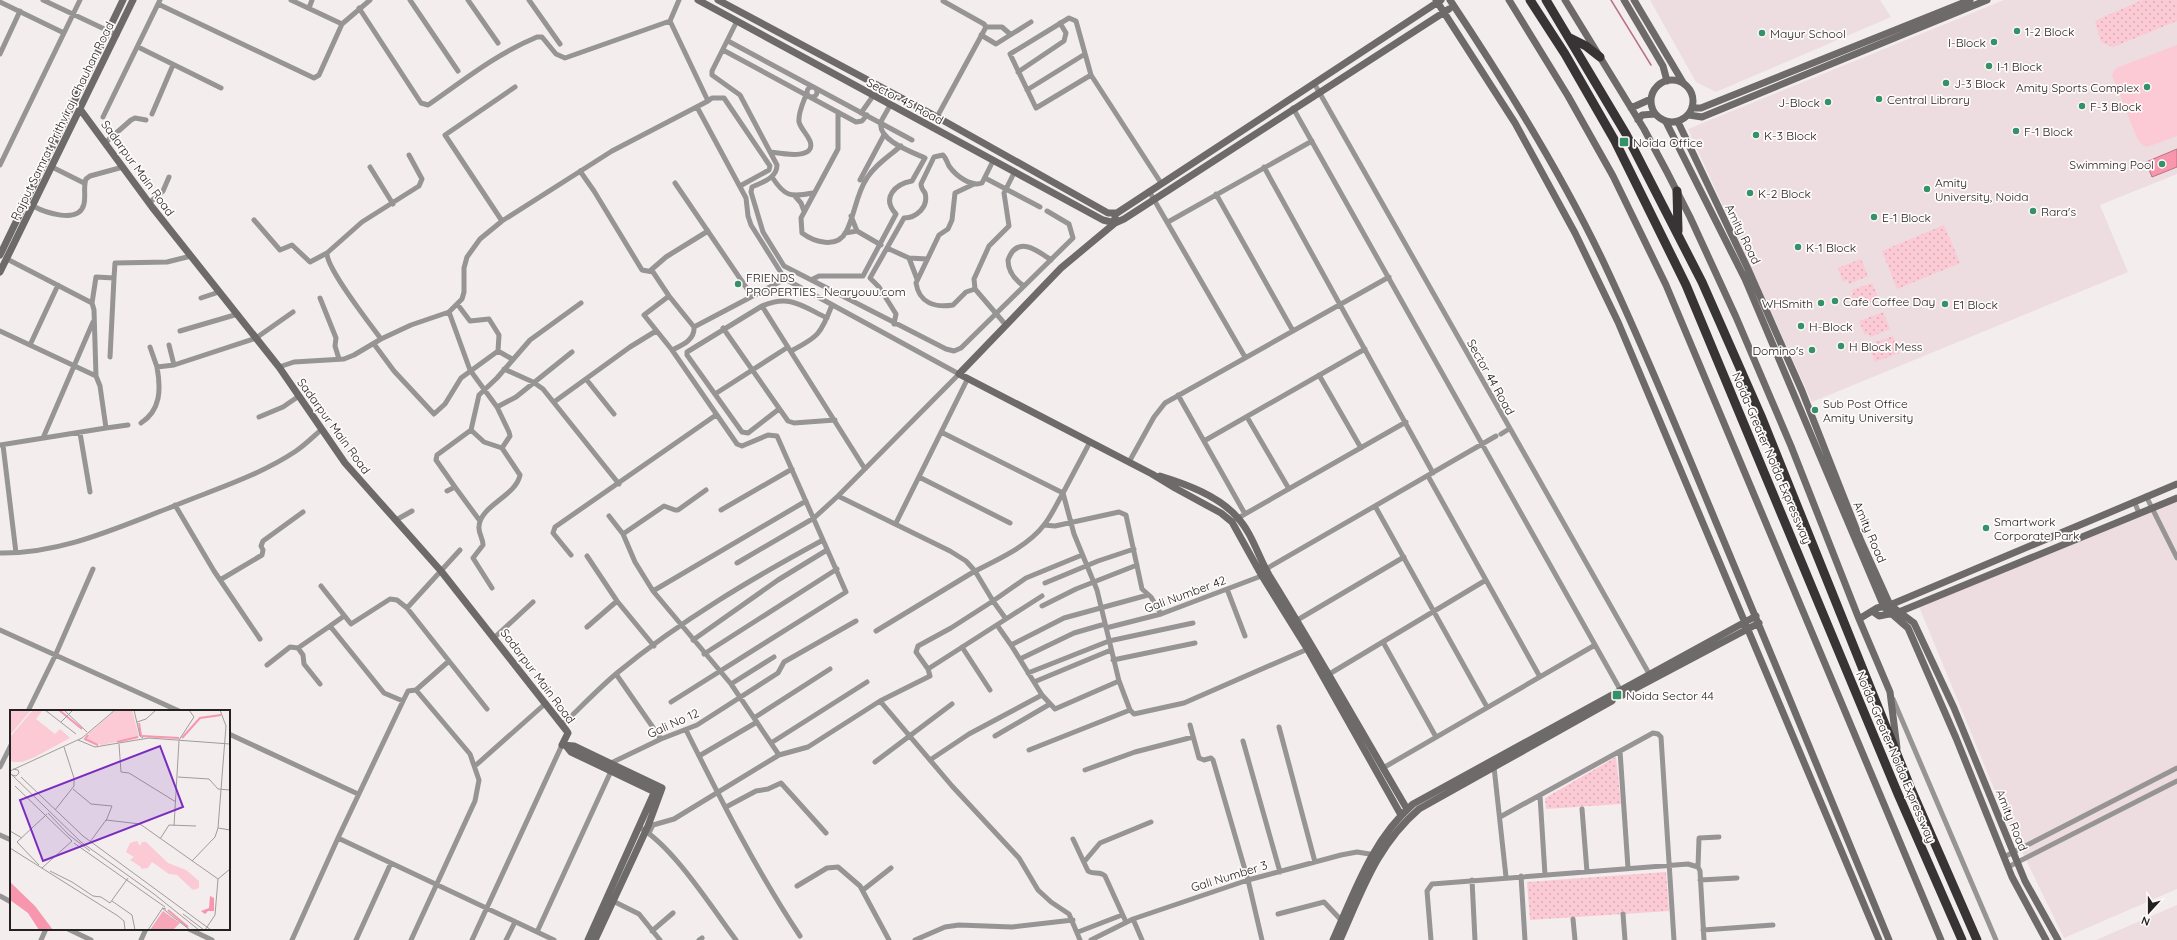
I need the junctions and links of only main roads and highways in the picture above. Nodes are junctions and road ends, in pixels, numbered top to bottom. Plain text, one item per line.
1 (1530, 0) edge
2 (1546, 0) edge
3 (1568, 37) junction
4 (1600, 57) road end
5 (1676, 191) road end
6 (1679, 235) junction
7 (1962, 940) edge
8 (1977, 940) edge

1 - 7 highway, Noida-Greater Noida Expressway
2 - 3 highway, Noida-Greater Noida Expressway
3 - 4 highway
3 - 6 highway, Noida-Greater Noida Expressway
5 - 6 highway
6 - 8 highway, Noida-Greater Noida Expressway

